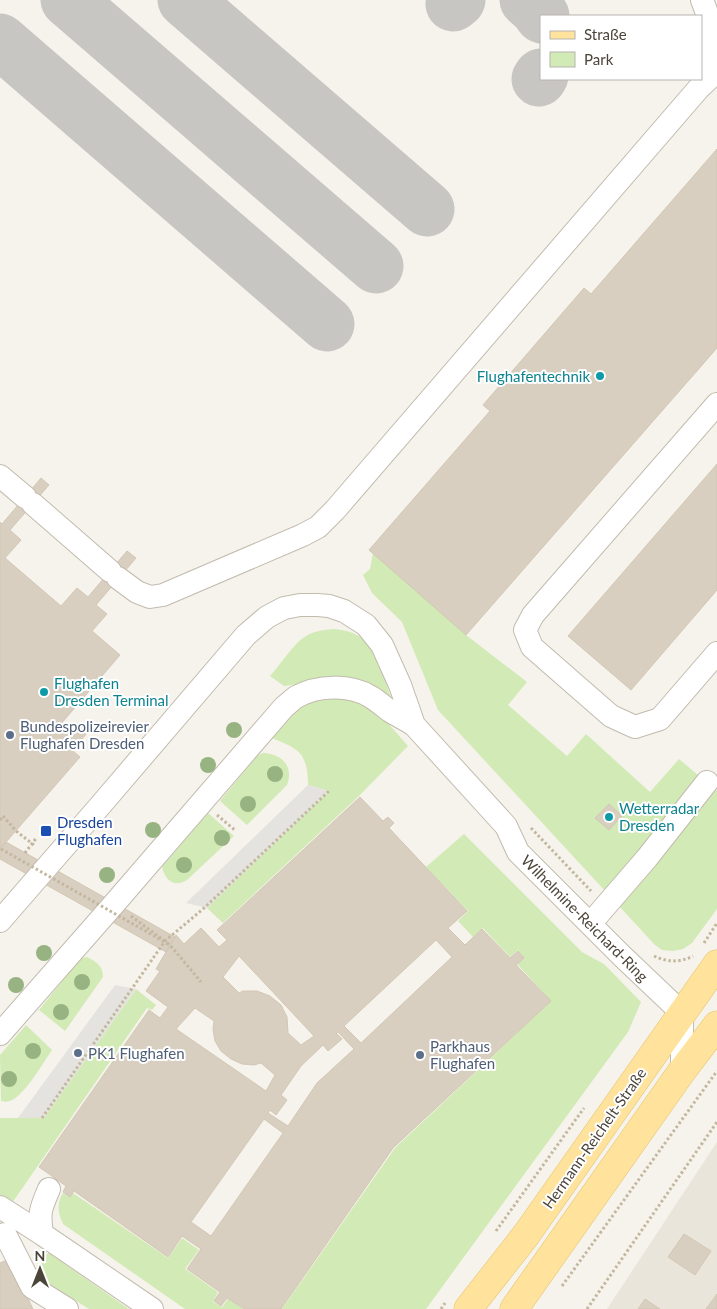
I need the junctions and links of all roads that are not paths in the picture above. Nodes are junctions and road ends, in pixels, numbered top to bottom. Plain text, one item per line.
1 (702, 0) edge
2 (713, 0) edge
3 (717, 3) edge
4 (717, 71) edge
5 (699, 88) junction
6 (717, 404) edge
7 (0, 476) edge
8 (717, 653) edge
9 (414, 725) junction
10 (707, 782) dead end
11 (0, 921) edge
12 (590, 924) junction
13 (707, 959) edge
14 (682, 1013) junction
15 (717, 1025) edge
16 (0, 1034) edge
17 (682, 1071) junction
18 (49, 1189) dead end
19 (0, 1207) edge
20 (34, 1229) junction
21 (2, 1235) edge
22 (457, 1305) edge
23 (67, 1309) edge
24 (152, 1309) edge
25 (514, 1309) edge

1 - 5 street
2 - 3 street
4 - 5 street
5 - 7 street
6 - 8 street
9 - 11 street, Wilhelmine-Reichard-Ring
9 - 12 street, Wilhelmine-Reichard-Ring
9 - 16 street
10 - 12 street
12 - 14 street, Wilhelmine-Reichard-Ring
13 - 14 main road, Hermann-Reichelt-Straße
14 - 17 street
14 - 22 main road, Hermann-Reichelt-Straße
15 - 17 main road
17 - 25 main road
18 - 20 street
19 - 20 street
20 - 21 street
20 - 24 street
21 - 23 street

